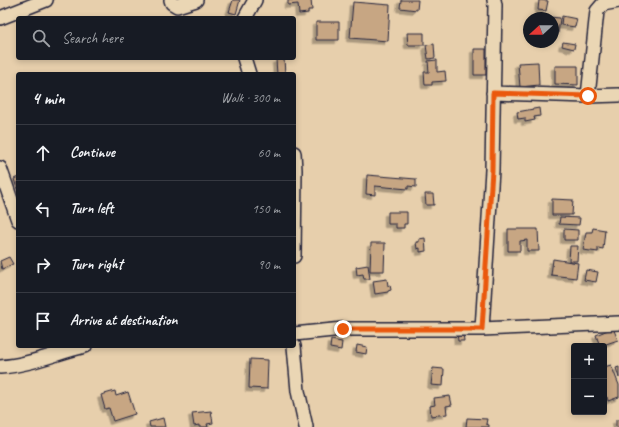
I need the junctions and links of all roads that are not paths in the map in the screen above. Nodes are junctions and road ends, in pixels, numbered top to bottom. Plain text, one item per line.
1 (46, 0) edge
2 (171, 0) edge
3 (196, 0) edge
4 (255, 0) edge
5 (494, 0) edge
6 (619, 1) edge
7 (246, 16) edge
8 (0, 18) edge
9 (245, 60) edge
10 (248, 72) edge
11 (493, 93) junction
12 (619, 95) edge
13 (588, 96) junction
14 (0, 168) edge
15 (16, 214) edge
16 (619, 323) edge
17 (482, 329) junction
18 (296, 334) edge
19 (73, 348) edge
20 (294, 348) edge
21 (50, 352) edge
22 (0, 367) edge
23 (306, 427) edge

1 - 8 street
2 - 3 street
4 - 7 street
5 - 11 street
6 - 13 street
9 - 10 street
11 - 13 street
11 - 17 street
12 - 13 street
14 - 15 street
16 - 17 street
17 - 18 street
19 - 21 street
20 - 23 street
21 - 22 street

